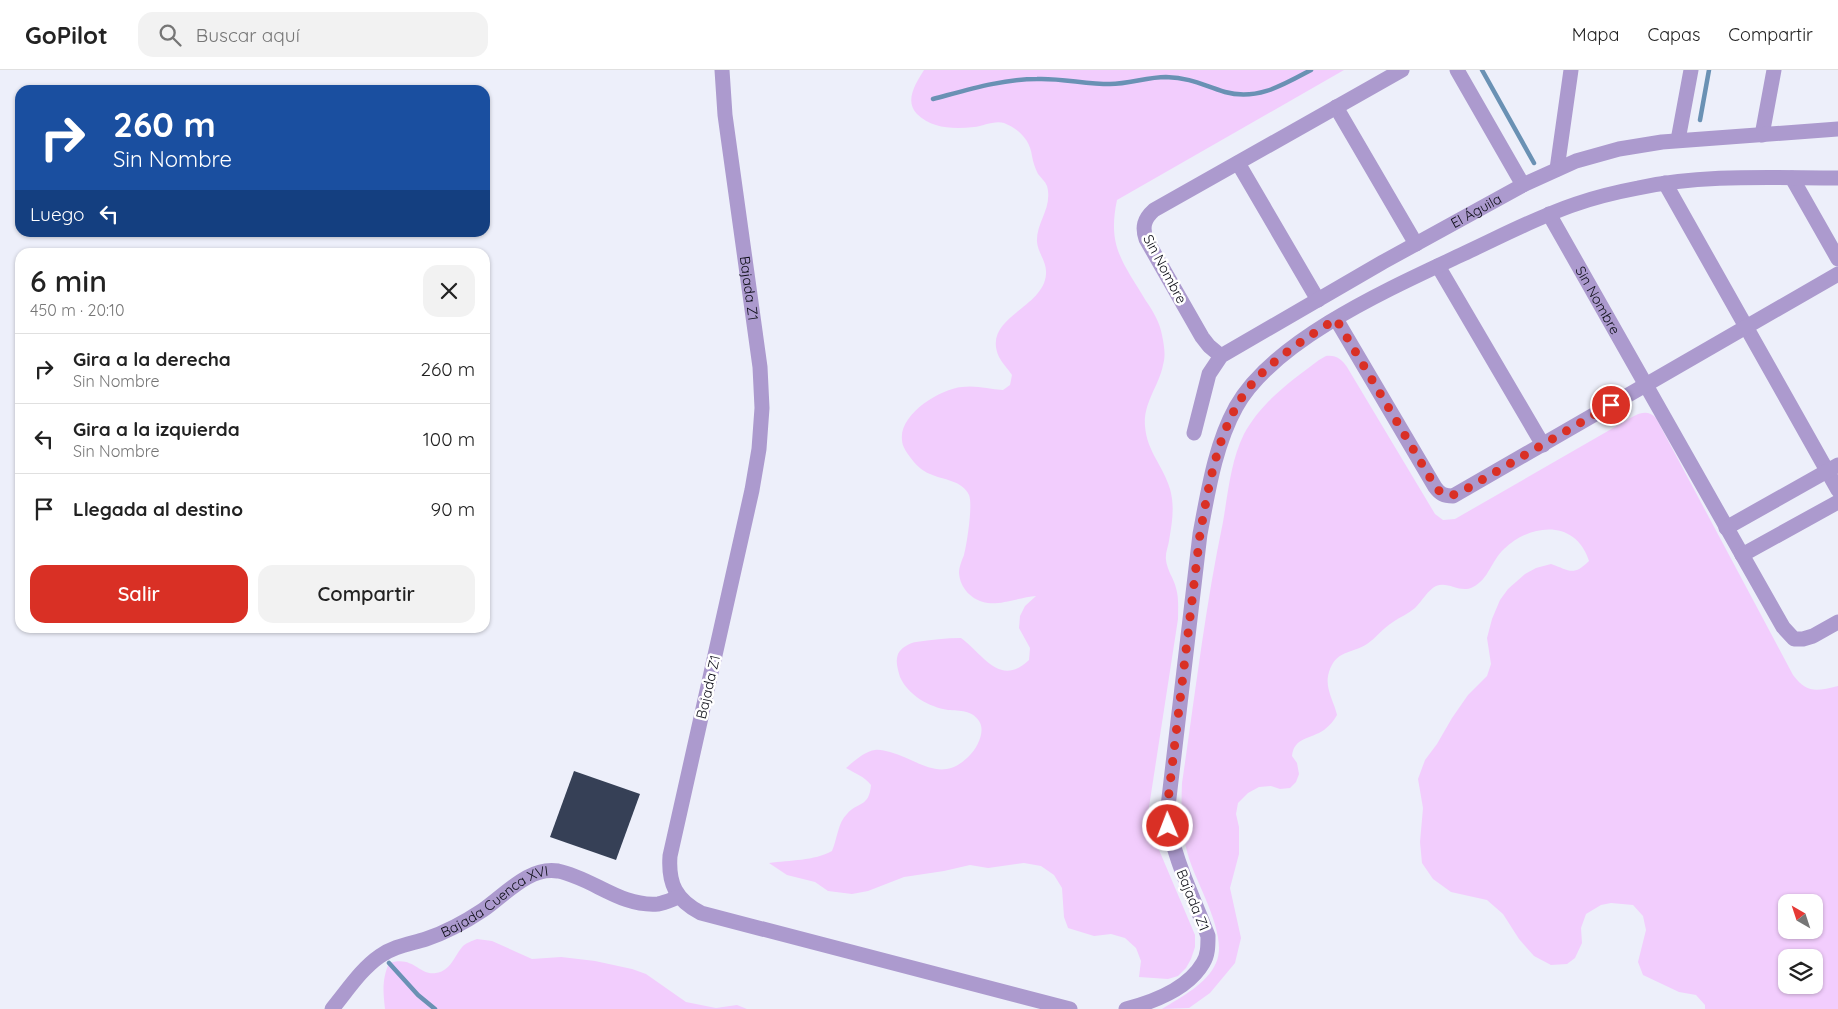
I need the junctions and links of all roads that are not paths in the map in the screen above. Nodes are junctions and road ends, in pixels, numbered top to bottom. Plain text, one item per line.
1 (722, 70) edge
2 (1402, 70) edge
3 (1456, 70) edge
4 (1571, 70) edge
5 (1691, 70) edge
6 (1774, 70) edge
7 (1336, 107) junction
8 (1838, 129) edge
9 (1762, 135) junction
10 (1678, 140) junction
11 (1238, 163) junction
12 (1558, 169) junction
13 (1792, 178) junction
14 (1838, 178) edge
15 (1665, 183) junction
16 (1523, 185) junction
17 (1549, 214) junction
18 (1416, 244) junction
19 (1838, 259) edge
20 (1438, 266) junction
21 (1838, 274) edge
22 (1318, 300) junction
23 (1336, 319) junction
24 (1746, 327) junction
25 (1221, 356) junction
26 (1646, 385) junction
27 (1194, 433) dead end
28 (1543, 445) junction
29 (1833, 468) edge
30 (1838, 490) edge
31 (1838, 502) edge
32 (1726, 528) junction
33 (1742, 555) junction
34 (1838, 622) edge
35 (679, 897) junction
36 (332, 1009) edge
37 (1070, 1009) edge
38 (1126, 1009) edge

1 - 35 street, Bajada Z1
2 - 7 street, Sin Nombre
3 - 16 street
4 - 12 street
5 - 10 street
6 - 9 street
7 - 11 street, Sin Nombre
7 - 18 street
8 - 9 street, El Águila
9 - 10 street, El Águila
10 - 12 street, El Águila
11 - 22 street
11 - 25 street, Sin Nombre
12 - 16 street, El Águila
13 - 14 street
13 - 15 street
13 - 19 street
15 - 17 street
15 - 24 street
16 - 18 street, El Águila
17 - 20 street
17 - 26 street, Sin Nombre
18 - 22 street, El Águila
20 - 23 street
20 - 28 street
21 - 24 street
22 - 25 street, El Águila
23 - 28 street
23 - 38 street, Bajada Z1
24 - 26 street
24 - 29 street
25 - 27 street, El Águila
26 - 28 street
26 - 32 street, Sin Nombre
29 - 30 street
29 - 32 street
31 - 33 street
32 - 33 street, Sin Nombre
33 - 34 street, Sin Nombre
35 - 36 street, Bajada Cuenca XVI
35 - 37 street

